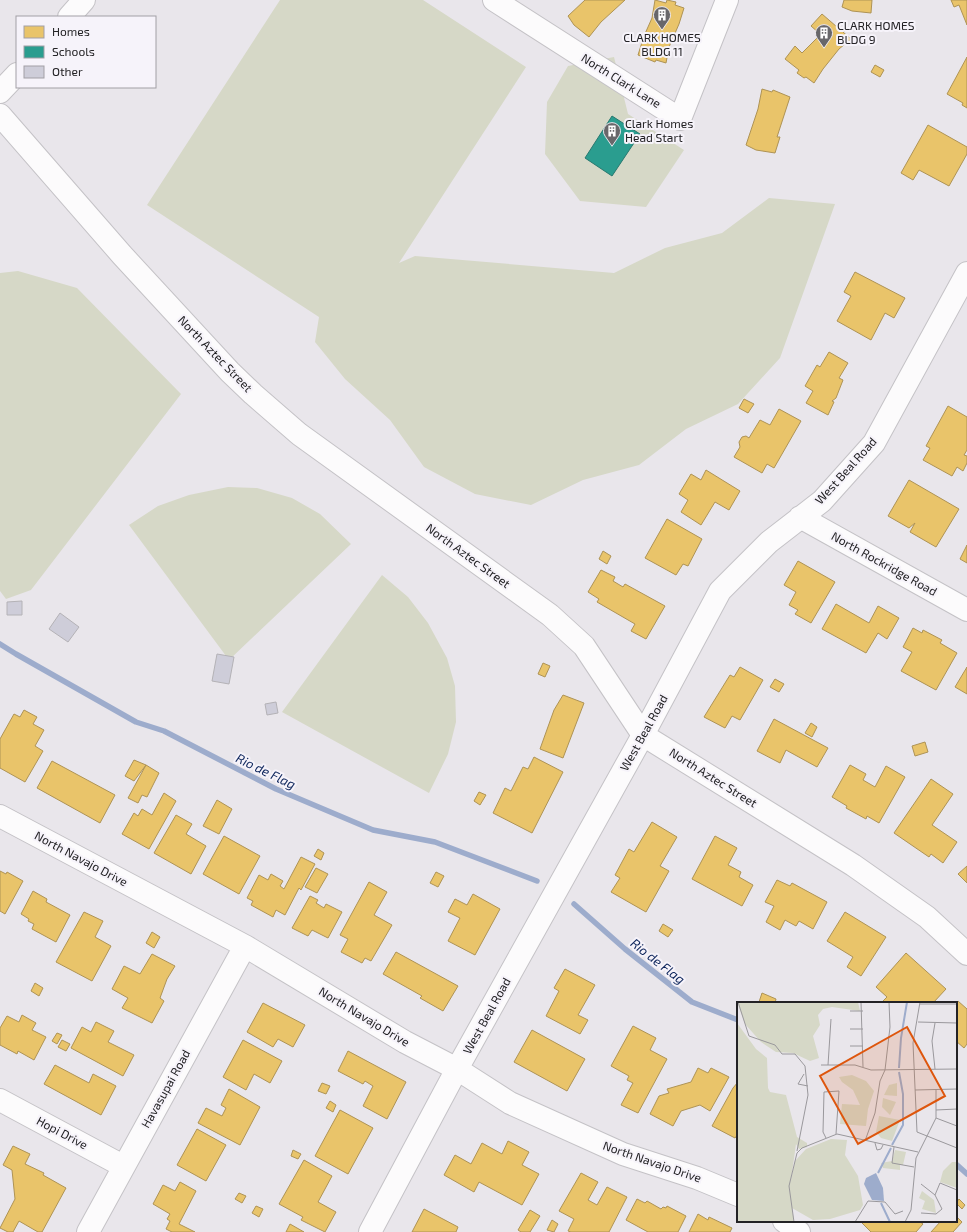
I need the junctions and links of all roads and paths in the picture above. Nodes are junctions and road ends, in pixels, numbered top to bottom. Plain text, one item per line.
1 (84, 0) edge
2 (494, 0) edge
3 (727, 0) edge
4 (70, 16) edge
5 (16, 75) edge
6 (0, 92) edge
7 (0, 115) edge
8 (967, 273) edge
9 (800, 517) junction
10 (967, 610) edge
11 (643, 735) junction
12 (0, 816) edge
13 (245, 946) junction
14 (967, 954) edge
15 (457, 1069) junction
16 (0, 1100) edge
17 (123, 1166) junction
18 (737, 1195) edge
19 (785, 1222) edge
20 (88, 1232) edge
21 (370, 1232) edge
22 (799, 1232) edge

1 - 4 street
2 - 3 street, North Clark Lane
5 - 6 street
7 - 11 street, North Aztec Street
8 - 9 street, West Beal Road
9 - 10 street, North Rockridge Road
9 - 11 street, West Beal Road
11 - 14 street, North Aztec Street
11 - 15 street, West Beal Road
12 - 13 street, North Navajo Drive
13 - 15 street, North Navajo Drive
13 - 17 street, Havasupai Road
15 - 18 street, North Navajo Drive
15 - 21 street, West Beal Road
16 - 17 street, Hopi Drive
17 - 20 street, Havasupai Road
19 - 22 street

